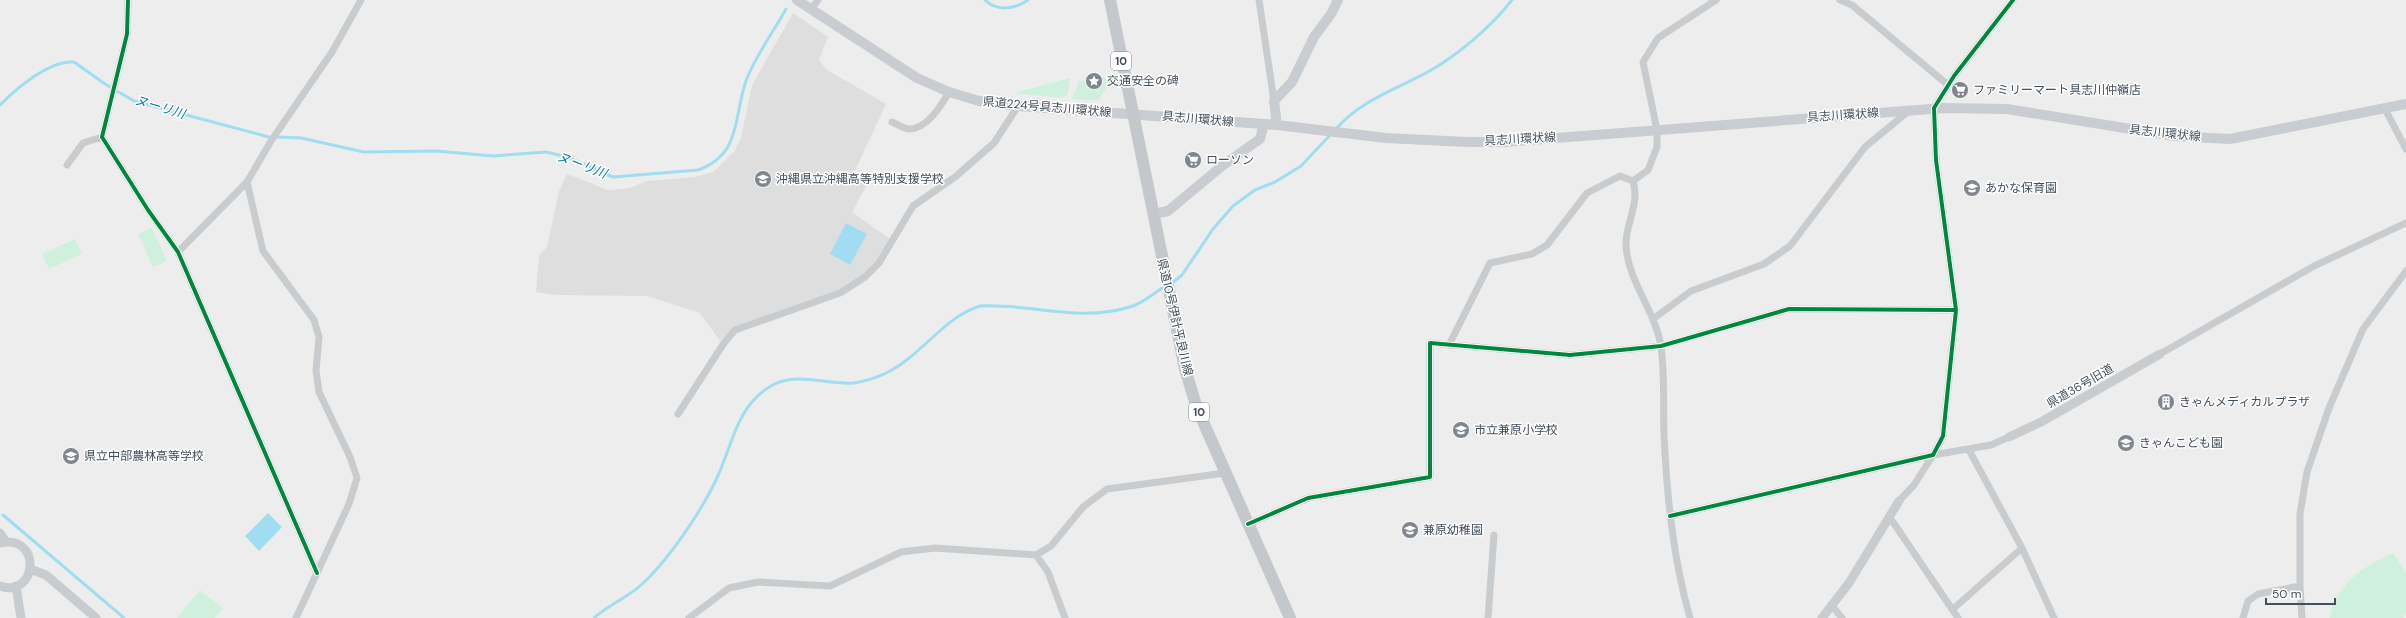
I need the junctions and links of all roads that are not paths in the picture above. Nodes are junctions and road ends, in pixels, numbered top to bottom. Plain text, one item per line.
1 (128, 0) edge
2 (361, 0) edge
3 (797, 0) edge
4 (818, 0) edge
5 (1110, 0) edge
6 (1259, 0) edge
7 (1338, 0) edge
8 (1716, 0) edge
9 (1840, 0) edge
10 (2013, 0) edge
11 (810, 9) junction
12 (1948, 85) junction
13 (949, 92) junction
14 (1274, 101) junction
15 (2406, 104) edge
16 (1018, 106) junction
17 (1934, 108) junction
18 (2385, 109) junction
19 (1910, 110) junction
20 (1132, 114) junction
21 (892, 122) dead end
22 (1264, 124) junction
23 (1277, 125) junction
24 (1656, 130) junction
25 (102, 137) junction
26 (2406, 149) edge
27 (67, 165) dead end
28 (1633, 181) junction
29 (247, 182) junction
30 (1153, 214) junction
31 (2406, 223) edge
32 (178, 252) junction
33 (2406, 271) edge
34 (1956, 310) junction
35 (1653, 319) junction
36 (1449, 345) junction
37 (1661, 346) junction
38 (2160, 354) joint
39 (678, 414) dead end
40 (2009, 437) joint
41 (1969, 450) junction
42 (1933, 455) junction
43 (1225, 473) junction
44 (1900, 501) joint
45 (1670, 516) junction
46 (1888, 520) junction
47 (1248, 524) junction
48 (0, 533) edge
49 (1494, 535) dead end
50 (3, 543) edge
51 (2022, 548) junction
52 (1036, 555) junction
53 (30, 570) junction
54 (317, 573) junction
55 (0, 586) edge
56 (16, 586) junction
57 (2300, 586) junction
58 (1832, 606) junction
59 (1953, 609) junction
60 (21, 618) edge
61 (96, 618) edge
62 (296, 618) edge
63 (689, 618) edge
64 (1065, 618) edge
65 (1290, 618) edge
66 (1488, 618) edge
67 (1690, 618) edge
68 (1822, 618) edge
69 (1842, 618) edge
70 (1958, 618) edge
71 (2054, 618) edge
72 (2243, 618) edge
73 (2302, 618) edge

1 - 25 street
2 - 29 street
3 - 11 main road, 県道224号具志川環状線
4 - 11 street
5 - 20 main road, 県道10号伊計平良川線 / 10
6 - 14 street
7 - 14 main road
8 - 24 street
9 - 12 street
10 - 12 street
11 - 13 main road, 県道224号具志川環状線
12 - 17 street
13 - 16 main road, 県道224号具志川環状線
13 - 21 street
14 - 23 main road
15 - 18 main road, 具志川環状線
16 - 20 main road, 県道224号具志川環状線
16 - 39 street
17 - 18 main road, 具志川環状線
17 - 19 main road, 具志川環状線
17 - 34 street
18 - 26 street
19 - 24 main road, 具志川環状線
19 - 35 street
20 - 22 main road, 具志川環状線
20 - 30 main road, 県道10号伊計平良川線 / 10
22 - 23 main road, 具志川環状線
22 - 30 main road
23 - 24 main road, 具志川環状線
24 - 28 street
25 - 27 street
25 - 32 street
28 - 35 street
28 - 36 street
29 - 32 street
29 - 54 street
30 - 43 main road, 県道10号伊計平良川線 / 10
31 - 38 street, 県道36号旧道
32 - 54 street
33 - 57 street
34 - 37 street
34 - 42 street
35 - 37 street
36 - 37 street
36 - 47 street
37 - 45 street
38 - 40 street, 県道36号旧道
40 - 41 street, 県道36号旧道
41 - 42 street, 県道36号旧道
41 - 51 street
42 - 44 street
42 - 45 street, 県道36号旧道
43 - 47 main road, 県道10号伊計平良川線 / 10
43 - 52 street
44 - 46 street
45 - 67 street
46 - 58 street
46 - 59 street
47 - 65 main road, 県道10号伊計平良川線 / 10
48 - 50 street
49 - 66 street
50 - 53 street
51 - 59 street
51 - 71 street
52 - 63 street
52 - 64 street
53 - 56 street
53 - 61 street
54 - 62 street
55 - 56 street
56 - 60 street
57 - 72 street
57 - 73 street
58 - 68 street
58 - 69 street
59 - 70 street

